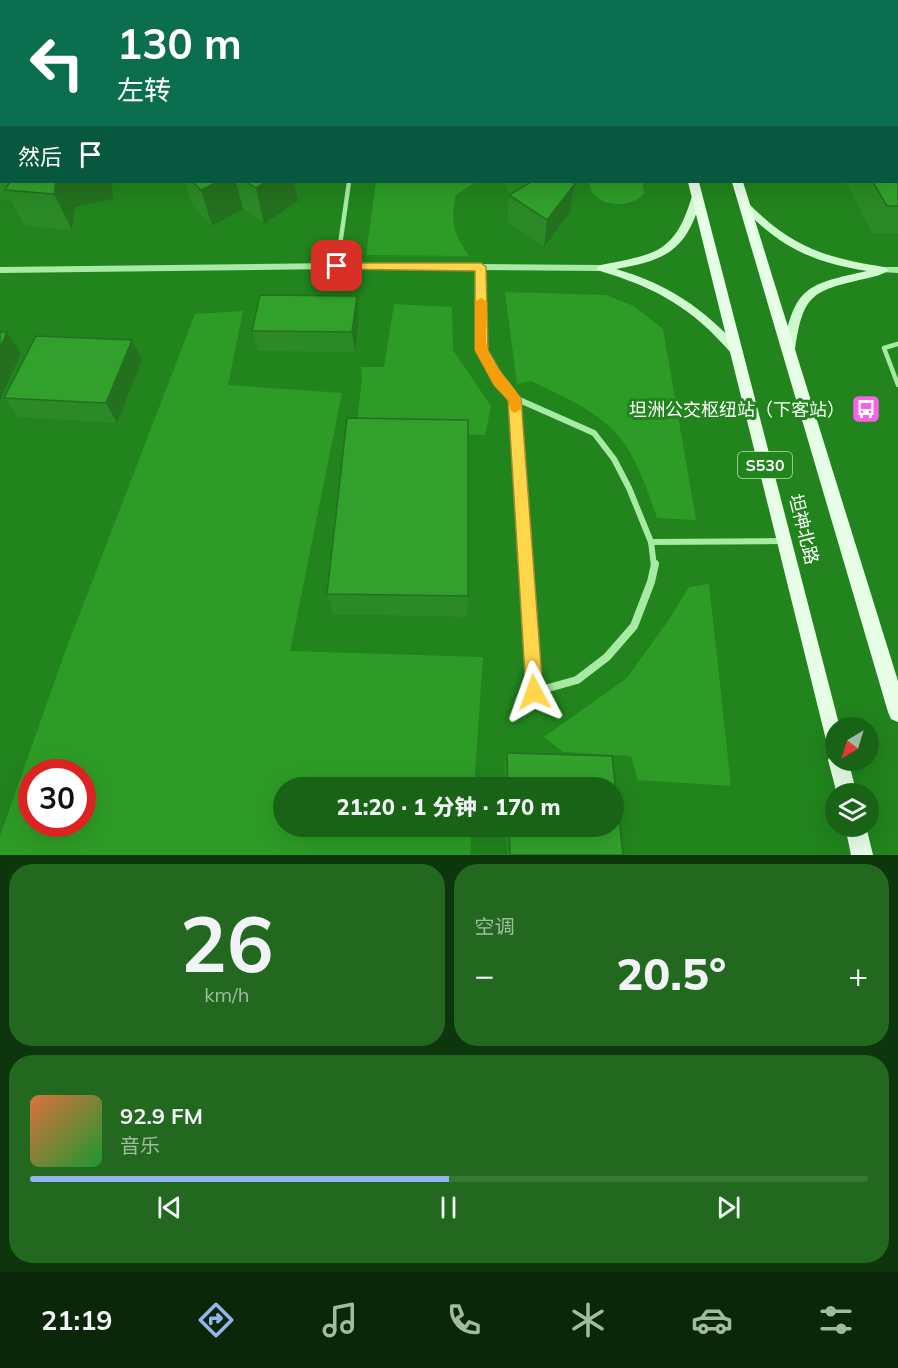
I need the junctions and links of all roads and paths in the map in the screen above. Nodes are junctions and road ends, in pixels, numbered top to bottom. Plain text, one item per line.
1 (349, 183) edge
2 (737, 183) edge
3 (695, 189) edge
4 (744, 204) junction
5 (337, 266) junction
6 (481, 267) junction
7 (601, 268) junction
8 (0, 270) edge
9 (884, 270) junction
10 (898, 270) edge
11 (898, 344) edge
12 (789, 350) junction
13 (736, 351) junction
14 (898, 385) edge
15 (515, 398) junction
16 (784, 541) junction
17 (651, 542) junction
18 (898, 712) edge
19 (828, 717) edge
20 (858, 837) edge
21 (862, 855) edge

1 - 5 street
2 - 4 main road, 坦神北路 / S530
3 - 7 main road
3 - 13 main road, 坦神北路 / S530
4 - 9 main road
4 - 12 main road, 坦神北路 / S530
5 - 6 street
5 - 8 street
6 - 7 street
6 - 15 street
7 - 13 main road
9 - 10 street
9 - 12 main road
11 - 14 lane
12 - 18 main road, 坦神北路 / S530
13 - 16 main road, 坦神北路 / S530
15 - 17 street
15 - 17 street
16 - 17 street
16 - 19 main road, 坦神北路 / S530
20 - 21 main road

